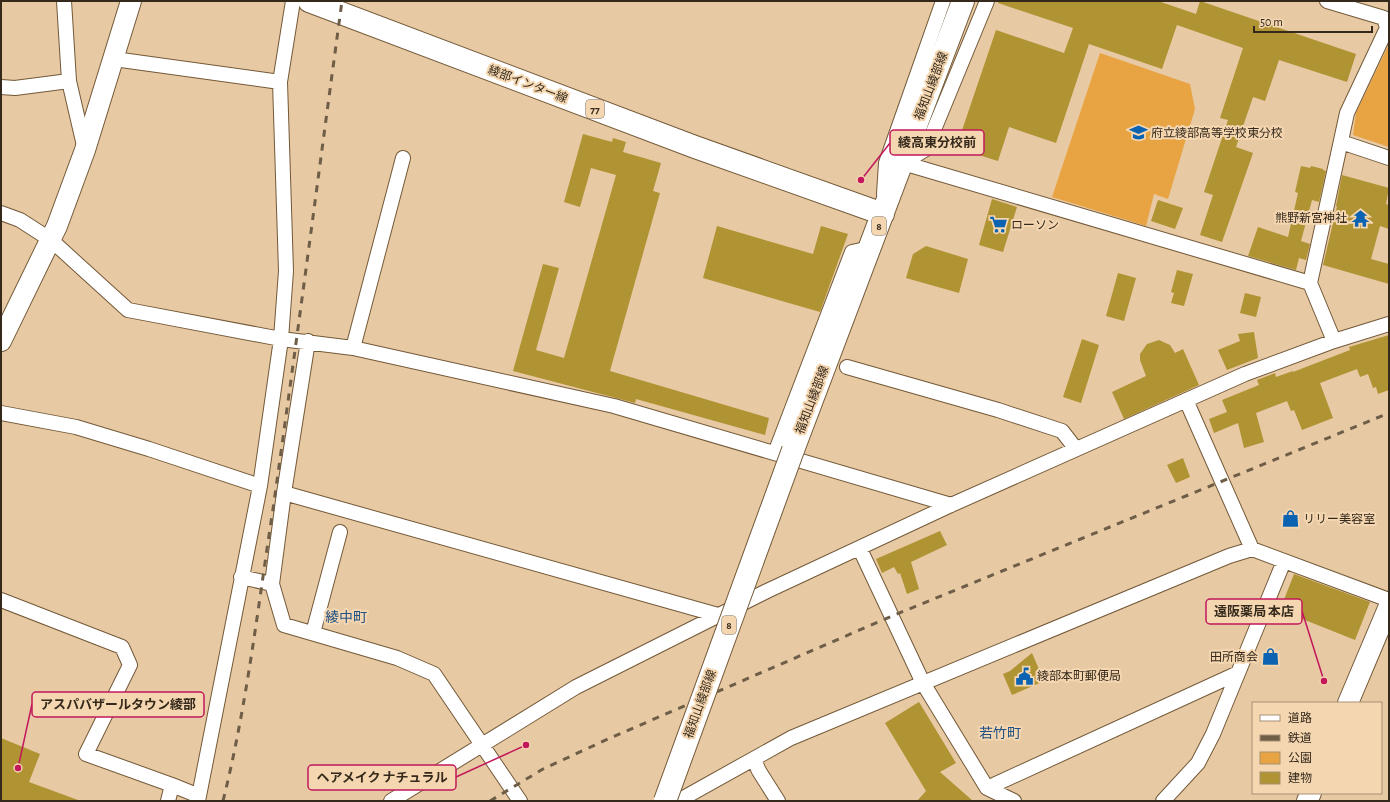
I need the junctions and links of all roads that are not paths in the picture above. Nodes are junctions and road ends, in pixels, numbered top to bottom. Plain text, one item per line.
1 (64, 1) edge
2 (131, 1) edge
3 (293, 1) edge
4 (309, 1) edge
5 (943, 1) edge
6 (963, 1) edge
7 (987, 1) edge
8 (1327, 1) edge
9 (114, 59) junction
10 (69, 82) junction
11 (280, 82) junction
12 (1, 87) edge
13 (1341, 142) junction
14 (85, 150) junction
15 (403, 158) dead end
16 (1389, 158) edge
17 (902, 163) junction
18 (1, 213) edge
19 (883, 214) junction
20 (51, 240) junction
21 (1310, 283) junction
22 (1389, 324) edge
23 (281, 339) junction
24 (1, 341) edge
25 (308, 341) junction
26 (1334, 341) junction
27 (352, 348) junction
28 (847, 368) dead end
29 (1186, 400) junction
30 (1, 413) edge
31 (1076, 449) junction
32 (784, 452) junction
33 (260, 486) junction
34 (284, 493) junction
35 (951, 505) junction
36 (340, 532) dead end
37 (860, 549) junction
38 (1252, 549) junction
39 (1284, 561) junction
40 (241, 577) junction
41 (272, 584) junction
42 (1, 600) edge
43 (1389, 600) edge
44 (1389, 606) edge
45 (718, 616) junction
46 (313, 633) junction
47 (1238, 673) junction
48 (923, 683) junction
49 (1348, 702) edge
50 (482, 746) junction
51 (754, 760) junction
52 (172, 786) junction
53 (987, 788) junction
54 (199, 799) edge
55 (684, 799) edge
56 (168, 801) edge
57 (391, 801) edge
58 (520, 801) edge
59 (665, 801) edge
60 (778, 801) edge
61 (1014, 801) edge
62 (1163, 801) edge

1 - 10 street
2 - 9 street
3 - 11 street
4 - 19 main road, 綾部インター線 / 77
5 - 19 street
6 - 17 main road, 福知山綾部線 / 8
7 - 17 street
8 - 13 street
9 - 11 street
9 - 14 street
10 - 12 street
10 - 14 street
11 - 23 street
13 - 16 street
13 - 21 street
14 - 20 street
15 - 27 street
17 - 19 main road, 福知山綾部線 / 8
17 - 21 street
18 - 20 street
19 - 32 main road, 福知山綾部線 / 8
20 - 23 street
20 - 24 street
21 - 26 street
22 - 26 street
23 - 25 street
23 - 33 street
25 - 27 street
25 - 34 street
26 - 29 street
27 - 32 street
28 - 31 street
29 - 31 street
29 - 38 street
30 - 33 street
31 - 35 street
32 - 35 street
32 - 59 main road, 福知山綾部線 / 8, bridge
33 - 40 street
34 - 41 street
34 - 45 street
35 - 37 street
36 - 46 street
37 - 45 street
37 - 48 street
38 - 39 street
38 - 48 street
39 - 43 street
39 - 47 street
40 - 41 street
40 - 54 street
41 - 46 street
42 - 52 street
44 - 49 street
45 - 50 street
46 - 50 street
47 - 53 street
47 - 62 street
48 - 51 street
48 - 53 street
50 - 57 street
50 - 58 street
51 - 55 street
51 - 60 street
52 - 54 street
52 - 56 street
53 - 61 street

